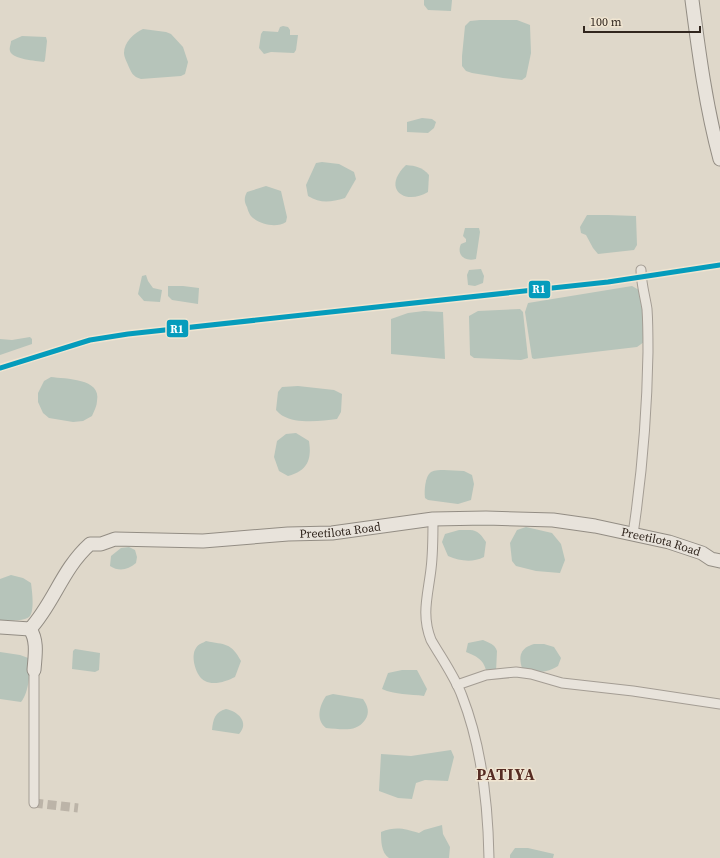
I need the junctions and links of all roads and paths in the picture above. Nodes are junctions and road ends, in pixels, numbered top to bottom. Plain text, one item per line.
1 (692, 0) edge
2 (720, 159) edge
3 (641, 270) dead end
4 (433, 519) junction
5 (633, 534) junction
6 (720, 561) edge
7 (0, 627) edge
8 (30, 629) junction
9 (34, 670) joint
10 (457, 685) junction
11 (720, 704) edge
12 (34, 803) dead end
13 (489, 858) edge

1 - 2 main road
3 - 5 street
4 - 5 main road, Preetilota Road
4 - 8 main road, Preetilota Road
4 - 10 street
5 - 6 main road, Preetilota Road
7 - 8 main road
8 - 9 main road
9 - 12 street
10 - 11 street
10 - 13 street

